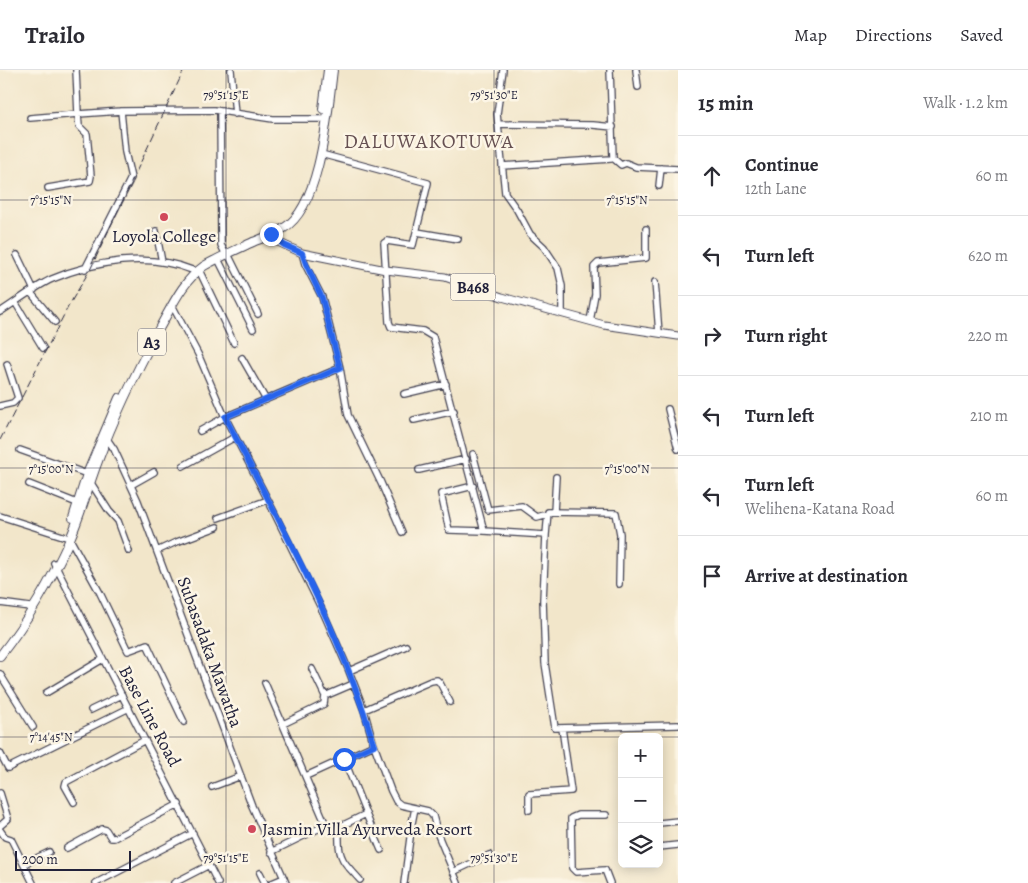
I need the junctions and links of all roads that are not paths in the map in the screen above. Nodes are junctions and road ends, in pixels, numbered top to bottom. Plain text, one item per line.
1 (76, 70) edge
2 (231, 70) edge
3 (328, 70) edge
4 (333, 70) edge
5 (503, 70) edge
6 (610, 70) edge
7 (636, 70) edge
8 (638, 87) dead end
9 (121, 111) junction
10 (220, 111) junction
11 (78, 114) junction
12 (235, 114) junction
13 (30, 118) dead end
14 (322, 119) junction
15 (498, 124) junction
16 (613, 126) junction
17 (321, 154) junction
18 (613, 158) junction
19 (502, 166) junction
20 (661, 168) junction
21 (678, 169) edge
22 (659, 186) dead end
23 (48, 188) dead end
24 (646, 229) dead end
25 (156, 231) dead end
26 (417, 232) junction
27 (270, 233) junction
28 (458, 239) dead end
29 (226, 253) junction
30 (302, 253) junction
31 (17, 255) dead end
32 (218, 259) junction
33 (162, 262) junction
34 (84, 269) junction
35 (386, 270) junction
36 (195, 271) junction
37 (656, 282) dead end
38 (32, 291) junction
39 (15, 302) junction
40 (172, 305) junction
41 (0, 312) edge
42 (562, 313) junction
43 (258, 314) dead end
44 (590, 321) junction
45 (55, 322) dead end
46 (253, 329) dead end
47 (659, 333) junction
48 (678, 336) edge
49 (234, 343) dead end
50 (43, 348) dead end
51 (242, 358) dead end
52 (7, 364) dead end
53 (340, 368) junction
54 (446, 384) junction
55 (404, 394) dead end
56 (266, 400) junction
57 (0, 406) edge
58 (668, 409) dead end
59 (454, 411) junction
60 (225, 417) junction
61 (414, 420) dead end
62 (200, 430) dead end
63 (676, 431) edge
64 (105, 436) junction
65 (235, 437) junction
66 (678, 449) edge
67 (20, 450) dead end
68 (473, 454) dead end
69 (466, 459) junction
70 (183, 466) dead end
71 (419, 470) dead end
72 (154, 472) dead end
73 (88, 477) junction
74 (556, 477) dead end
75 (29, 484) dead end
76 (131, 485) junction
77 (473, 486) junction
78 (268, 500) junction
79 (78, 503) junction
80 (551, 513) junction
81 (0, 516) edge
82 (218, 518) dead end
83 (217, 527) dead end
84 (484, 531) junction
85 (402, 532) dead end
86 (546, 535) junction
87 (68, 538) junction
88 (130, 551) dead end
89 (157, 551) junction
90 (55, 565) junction
91 (620, 584) dead end
92 (0, 603) edge
93 (30, 607) junction
94 (406, 646) dead end
95 (0, 648) edge
96 (0, 656) edge
97 (103, 660) junction
98 (312, 669) dead end
99 (349, 671) junction
100 (0, 674) edge
101 (265, 683) dead end
102 (353, 684) junction
103 (46, 693) dead end
104 (122, 695) junction
105 (325, 696) junction
106 (450, 702) dead end
107 (129, 708) junction
108 (91, 710) dead end
109 (364, 710) junction
110 (184, 722) dead end
111 (283, 724) junction
112 (678, 725) edge
113 (33, 728) dead end
114 (562, 728) junction
115 (146, 740) junction
116 (374, 745) junction
117 (0, 753) edge
118 (344, 759) junction
119 (241, 776) junction
120 (306, 776) junction
121 (212, 787) dead end
122 (0, 793) edge
123 (74, 802) dead end
124 (179, 804) junction
125 (415, 808) junction
126 (529, 810) dead end
127 (366, 814) junction
128 (606, 815) dead end
129 (678, 821) edge
130 (663, 823) edge
131 (0, 826) edge
132 (0, 830) edge
133 (193, 833) junction
134 (678, 844) edge
135 (663, 846) edge
136 (67, 848) dead end
137 (381, 850) dead end
138 (49, 852) dead end
139 (271, 852) junction
140 (489, 855) dead end
141 (24, 864) junction
142 (209, 865) junction
143 (452, 872) junction
144 (260, 873) dead end
145 (360, 880) dead end
146 (285, 881) edge
147 (33, 883) edge
148 (96, 883) edge
149 (174, 883) edge
150 (218, 883) edge
151 (265, 883) edge
152 (272, 883) edge
153 (404, 883) edge
154 (458, 883) edge
155 (609, 883) edge

1 - 11 street
2 - 12 street
3 - 14 highway, A3
4 - 17 highway, A3
5 - 15 street
6 - 16 street
7 - 8 street
9 - 10 street
9 - 11 street
9 - 34 street
10 - 12 street
10 - 29 street
11 - 13 street
11 - 23 street
12 - 14 street
14 - 27 highway, A3
15 - 16 street
15 - 19 street
16 - 18 street
17 - 26 street
17 - 27 highway, A3
18 - 19 street
18 - 20 street
19 - 42 street
20 - 21 street
20 - 22 street
24 - 44 street
25 - 33 street
26 - 28 street
26 - 35 street
27 - 29 highway, A3
27 - 30 main road, B468
29 - 32 highway, A3
29 - 36 highway, A3
29 - 43 street
30 - 35 main road, B468
30 - 53 street
31 - 38 street
32 - 36 highway, A3
32 - 46 street
33 - 34 street
33 - 36 street
34 - 38 street
35 - 42 main road, B468
35 - 54 street
36 - 40 highway, A3
36 - 49 street
36 - 64 highway, A3
37 - 47 street
38 - 39 street
38 - 45 street
39 - 41 street
39 - 50 street
40 - 60 street
40 - 64 highway, A3
42 - 44 main road, B468
44 - 47 main road, B468
47 - 48 main road, B468
51 - 56 street
52 - 57 street
53 - 56 street
53 - 85 street
54 - 55 street
54 - 59 street
56 - 60 street
58 - 63 street
59 - 61 street
59 - 69 street
60 - 62 street
60 - 65 street
63 - 66 street
64 - 73 highway, A3
64 - 76 street, Subasadaka Mawatha
65 - 70 street
65 - 78 street
67 - 73 street
68 - 80 street
69 - 71 street
69 - 77 street
72 - 76 street
73 - 79 highway, A3
73 - 87 highway, A3
73 - 88 street
74 - 80 street
75 - 79 street
76 - 89 street, Subasadaka Mawatha
77 - 84 street
77 - 84 street
78 - 82 street
78 - 99 street
79 - 87 highway, A3
80 - 86 street
80 - 91 street
81 - 87 street
83 - 89 street
84 - 86 street
86 - 114 street
87 - 90 highway, A3
87 - 110 street
89 - 119 street, Subasadaka Mawatha
90 - 93 highway, A3
90 - 96 highway, A3
90 - 97 street, Base Line Road
92 - 93 street
93 - 95 highway, A3
94 - 99 street
97 - 103 street
97 - 104 street, Base Line Road
98 - 105 street
99 - 102 street
100 - 113 street
101 - 111 street
102 - 105 street
102 - 109 street
104 - 107 street, Base Line Road
104 - 108 street
105 - 111 street
106 - 109 street
107 - 115 street, Base Line Road
107 - 117 street
109 - 116 street
111 - 120 street
112 - 114 street
114 - 126 street
115 - 123 street
115 - 124 street, Base Line Road
116 - 118 street
116 - 125 street
118 - 120 street
118 - 127 street
119 - 121 street
119 - 139 street, Subasadaka Mawatha
120 - 139 street
122 - 131 street
124 - 133 street, Base Line Road
124 - 136 street
125 - 143 street
125 - 153 street
127 - 137 street
127 - 145 street
128 - 155 street
129 - 130 street
132 - 141 street
133 - 142 street, Base Line Road
133 - 148 street
134 - 135 street
138 - 141 street
139 - 146 street, Subasadaka Mawatha
140 - 143 street
141 - 147 street
142 - 149 street
142 - 150 street, Base Line Road
143 - 154 street
144 - 151 street
146 - 152 street

